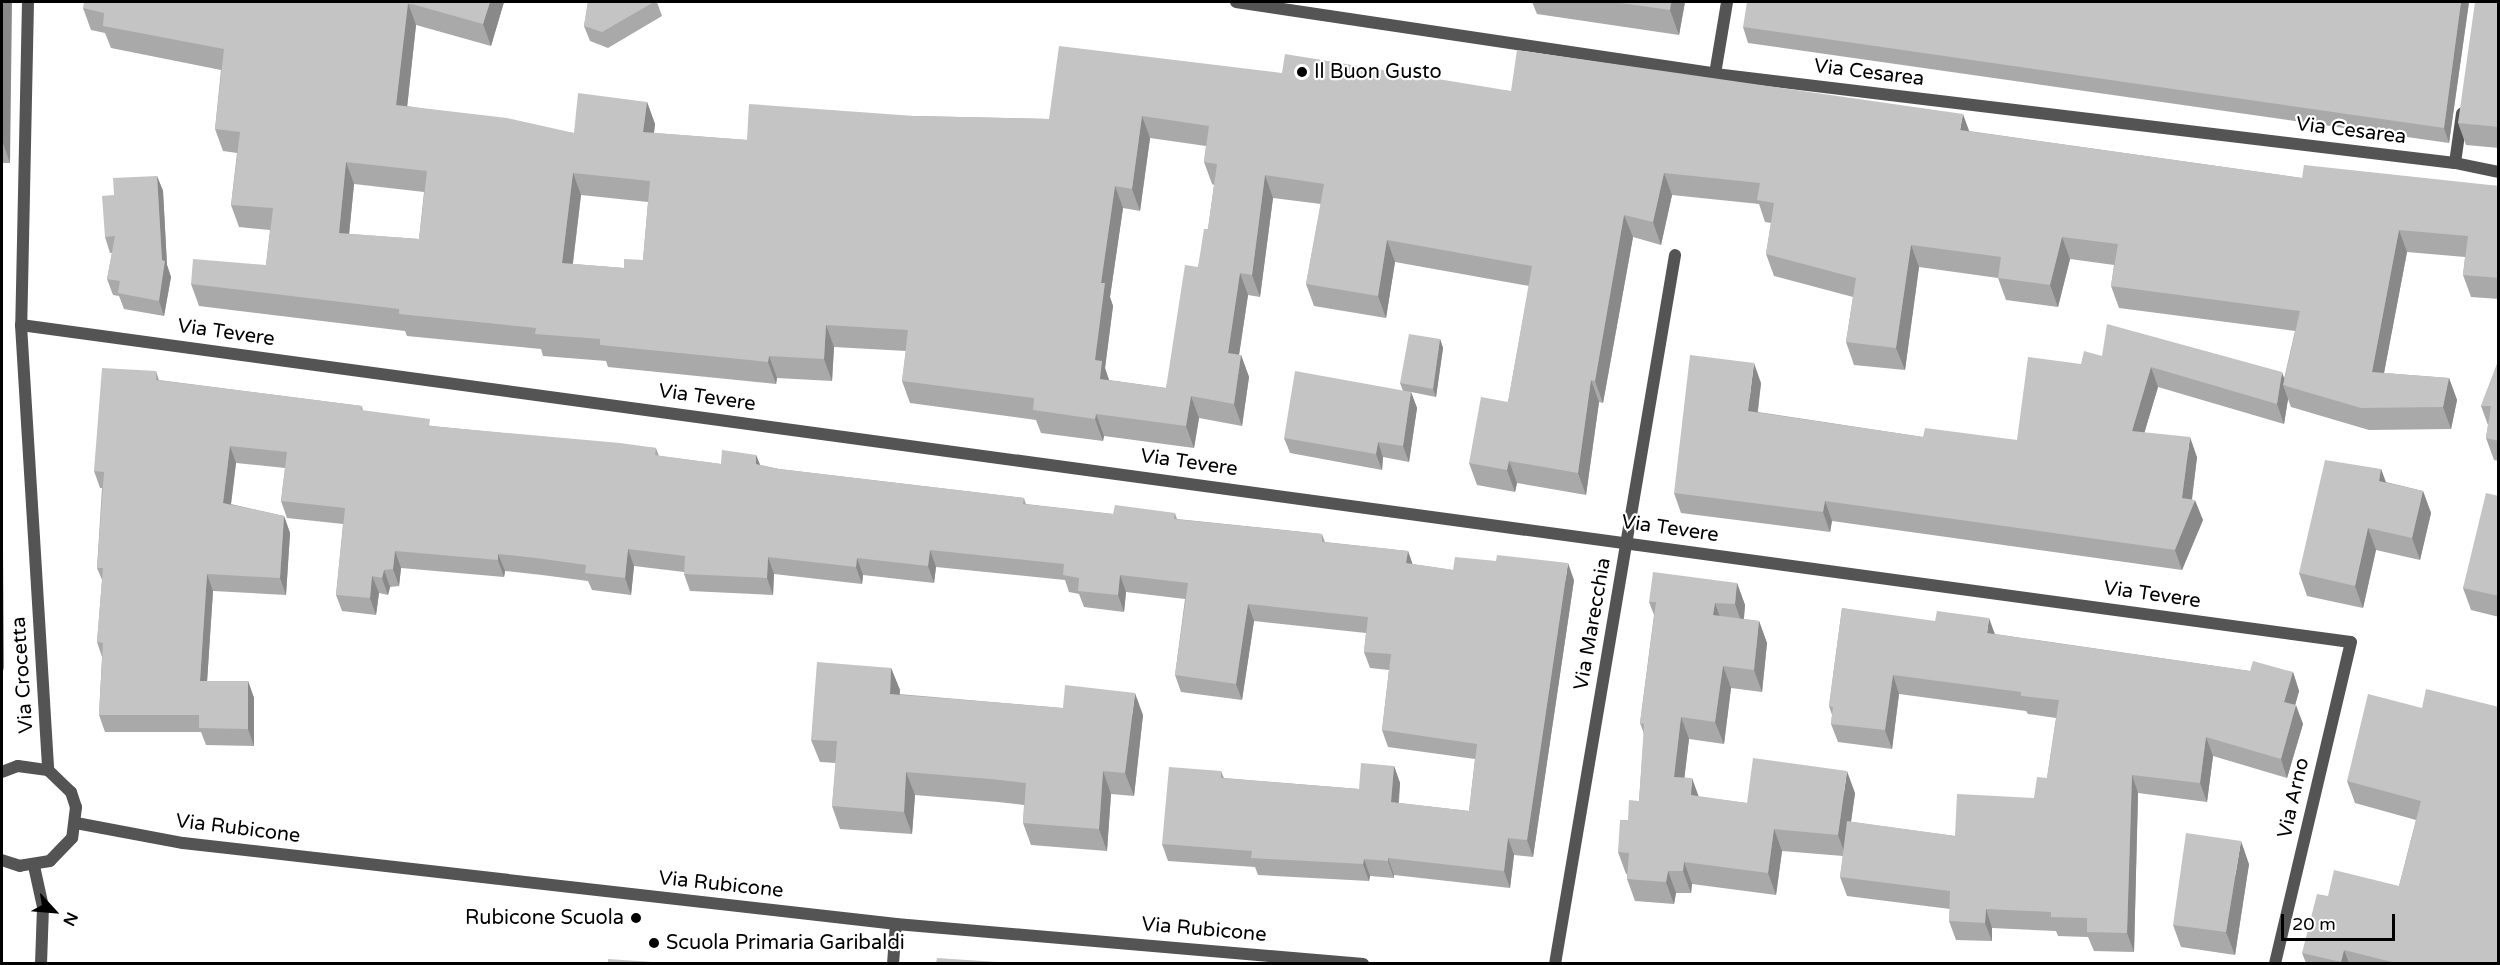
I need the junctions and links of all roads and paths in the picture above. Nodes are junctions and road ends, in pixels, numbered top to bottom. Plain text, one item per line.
1 (28, 2) edge
2 (1236, 2) edge
3 (1727, 2) edge
4 (1715, 74) junction
5 (2465, 94) edge
6 (2455, 163) junction
7 (2499, 172) edge
8 (1675, 255) dead end
9 (21, 325) junction
10 (1627, 543) junction
11 (2351, 642) joint
12 (2, 770) edge
13 (48, 770) junction
14 (76, 823) junction
15 (2, 860) edge
16 (34, 866) junction
17 (896, 924) junction
18 (41, 963) edge
19 (893, 963) edge
20 (1363, 963) edge
21 (1555, 963) edge
22 (2275, 963) edge

1 - 9 street, Via Crocetta
2 - 4 street, Via Cesarea
3 - 4 street
4 - 6 street, Via Cesarea
5 - 6 street
6 - 7 street, Via Cesarea
8 - 10 street, Via Marecchia
9 - 10 street, Via Tevere
9 - 13 street, Via Crocetta
10 - 11 street, Via Tevere
10 - 21 street, Via Marecchia
11 - 22 street, Via Arno
12 - 13 street
13 - 14 street
14 - 16 street
14 - 17 street, Via Rubicone
15 - 16 street
16 - 18 street
17 - 19 street
17 - 20 street, Via Rubicone

